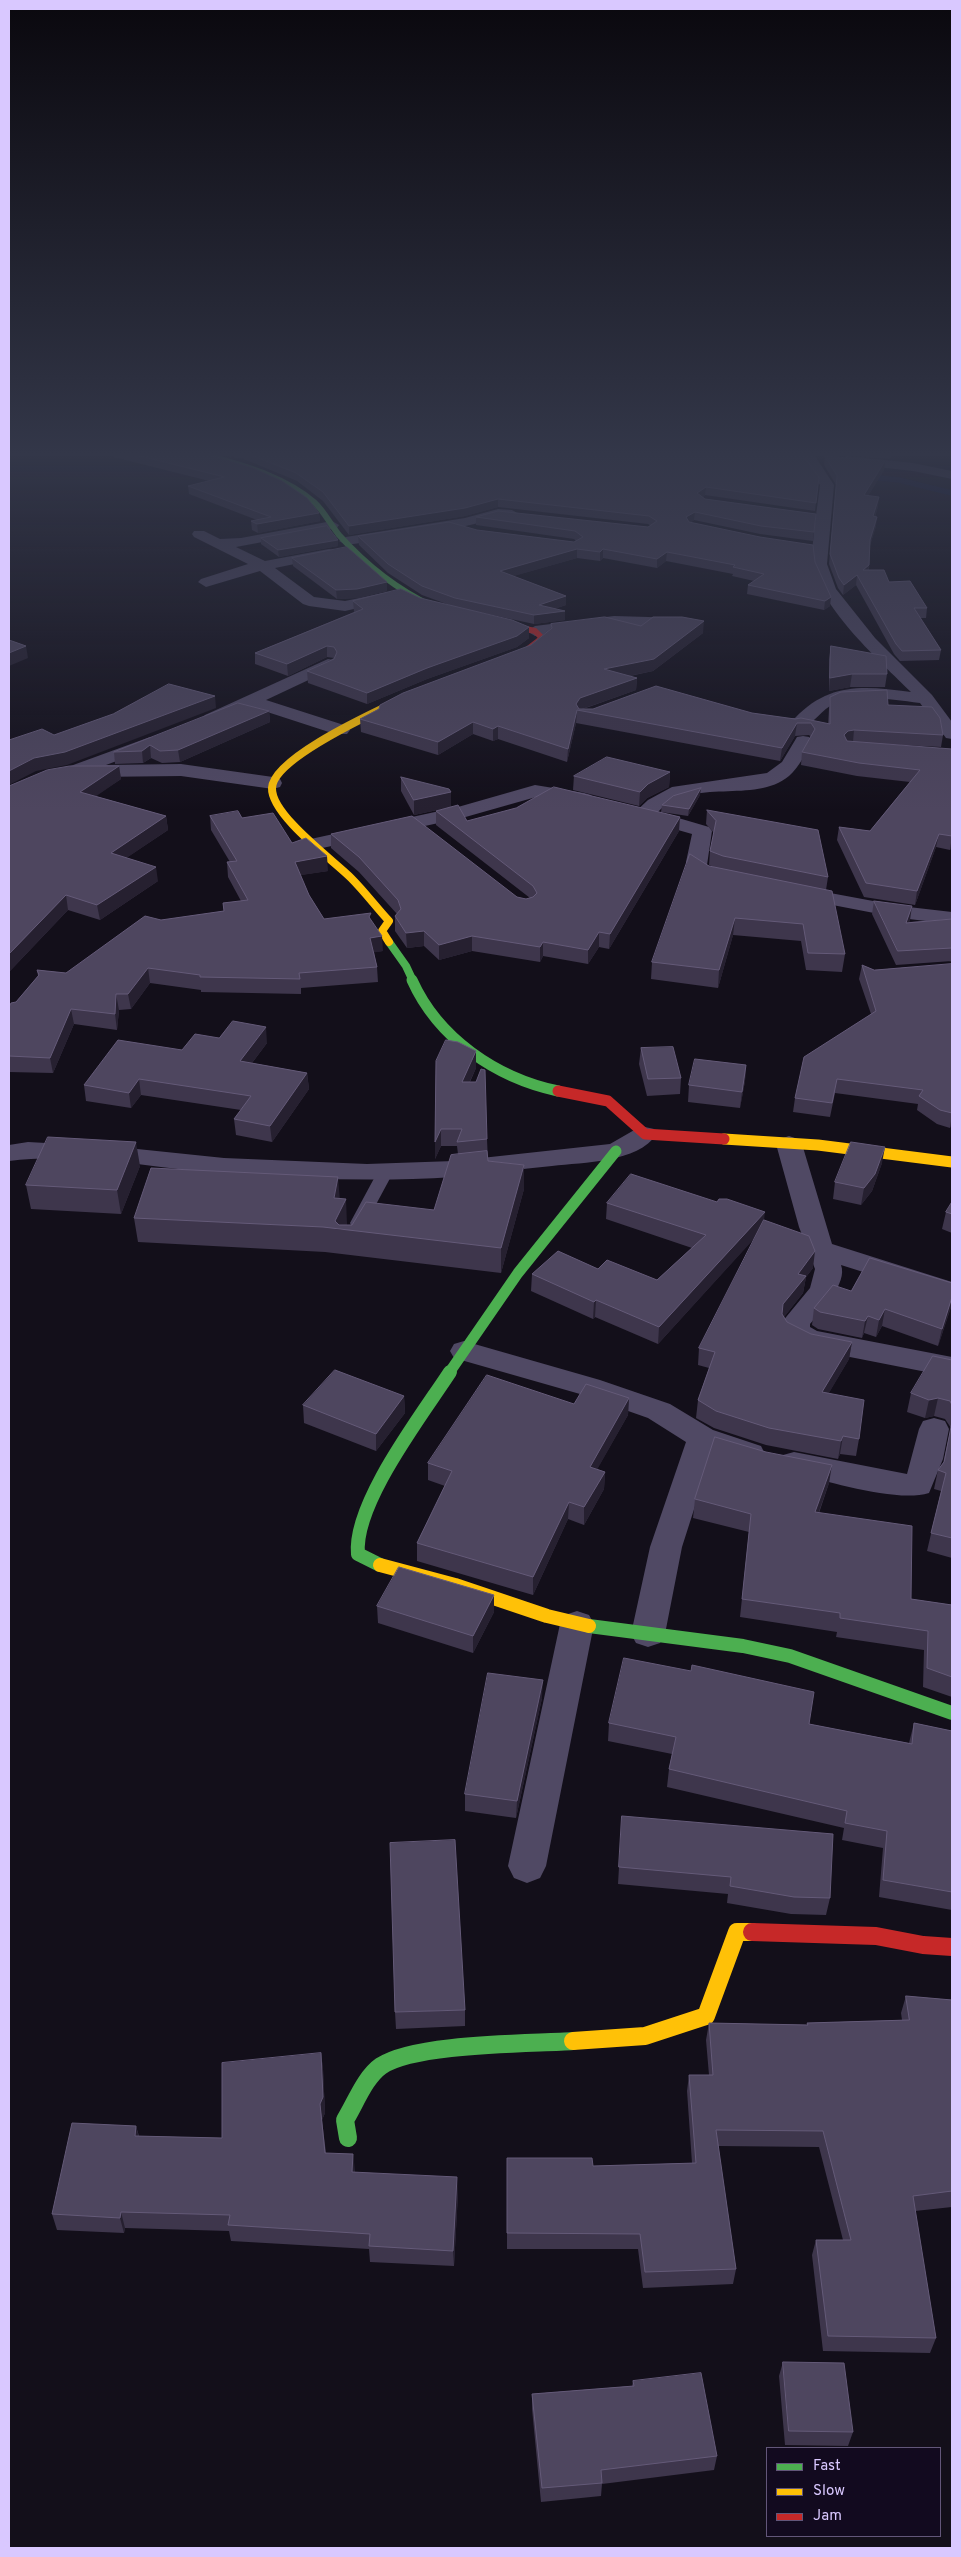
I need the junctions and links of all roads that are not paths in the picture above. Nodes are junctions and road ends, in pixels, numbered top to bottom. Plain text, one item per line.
1 (238, 572) edge
2 (272, 572) edge
3 (376, 572) edge
4 (821, 572) edge
5 (206, 582) dead end
6 (404, 593) junction
7 (447, 612) edge
8 (482, 620) edge
9 (691, 622) edge
10 (535, 631) junction
11 (498, 662) edge
12 (328, 664) edge
13 (926, 699) junction
14 (402, 700) edge
15 (252, 701) junction
16 (753, 718) edge
17 (196, 725) edge
18 (341, 730) junction
19 (952, 734) edge
20 (163, 737) edge
21 (803, 741) dead end
22 (273, 783) junction
23 (645, 814) junction
24 (313, 844) junction
25 (740, 882) edge
26 (781, 890) edge
27 (952, 918) edge
28 (646, 1134) junction
29 (788, 1144) junction
30 (616, 1151) junction
31 (9, 1153) edge
32 (952, 1162) edge
33 (386, 1171) junction
34 (351, 1236) edge
35 (822, 1250) junction
36 (952, 1291) edge
37 (464, 1351) junction
38 (952, 1367) edge
39 (934, 1428) dead end
40 (702, 1438) junction
41 (577, 1624) junction
42 (648, 1634) junction
43 (952, 1713) edge
44 (527, 1866) dead end
45 (952, 1947) edge
46 (348, 2138) dead end

1 - 5 street
2 - 6 street
3 - 6 street
4 - 13 street
6 - 7 street
8 - 10 street
9 - 10 street
10 - 11 street
12 - 15 street
13 - 16 street
13 - 19 street
14 - 18 street
15 - 17 street
15 - 18 street
18 - 22 street
20 - 22 street
21 - 23 street
22 - 24 street
23 - 24 street
23 - 25 street
24 - 28 street
26 - 27 street
28 - 29 street
28 - 30 street
29 - 32 street
29 - 35 street
30 - 33 street
30 - 37 street
31 - 33 street
33 - 34 lane
35 - 36 street
35 - 38 street
37 - 40 street
37 - 41 street
39 - 40 street
40 - 42 street
41 - 42 street
41 - 44 street
42 - 43 street
45 - 46 street

